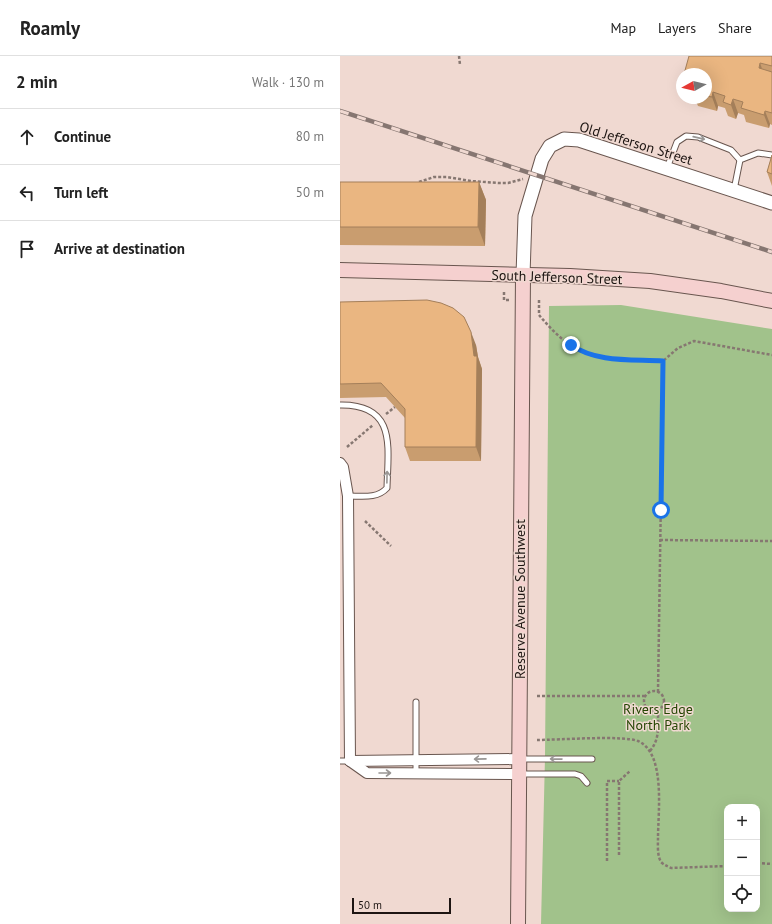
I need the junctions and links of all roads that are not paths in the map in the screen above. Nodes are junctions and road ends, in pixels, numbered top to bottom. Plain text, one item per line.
1 (772, 155) edge
2 (740, 160) junction
3 (667, 169) junction
4 (733, 191) junction
5 (772, 203) edge
6 (340, 270) edge
7 (523, 275) junction
8 (772, 301) edge
9 (340, 405) edge
10 (340, 463) edge
11 (348, 496) junction
12 (416, 702) dead end
13 (519, 759) junction
14 (592, 759) dead end
15 (416, 760) junction
16 (345, 761) edge
17 (416, 773) junction
18 (519, 774) junction
19 (587, 783) dead end
20 (518, 924) edge

1 - 2 lane
3 -> 2 lane
2 - 4 lane
3 - 4 street, Old Jefferson Street
3 - 7 street, Old Jefferson Street
4 - 5 street, Old Jefferson Street
6 - 7 main road, South Jefferson Street
7 - 8 main road, South Jefferson Street
7 - 13 main road, Reserve Avenue Southwest
11 -> 9 lane
10 - 11 street
11 - 16 street
12 - 15 lane
14 -> 13 lane
13 -> 15 street
13 - 18 main road, Reserve Avenue Southwest
15 - 16 street
15 - 17 lane
16 -> 17 street
17 - 18 street
18 - 19 lane
18 - 20 main road, Reserve Avenue Southwest

